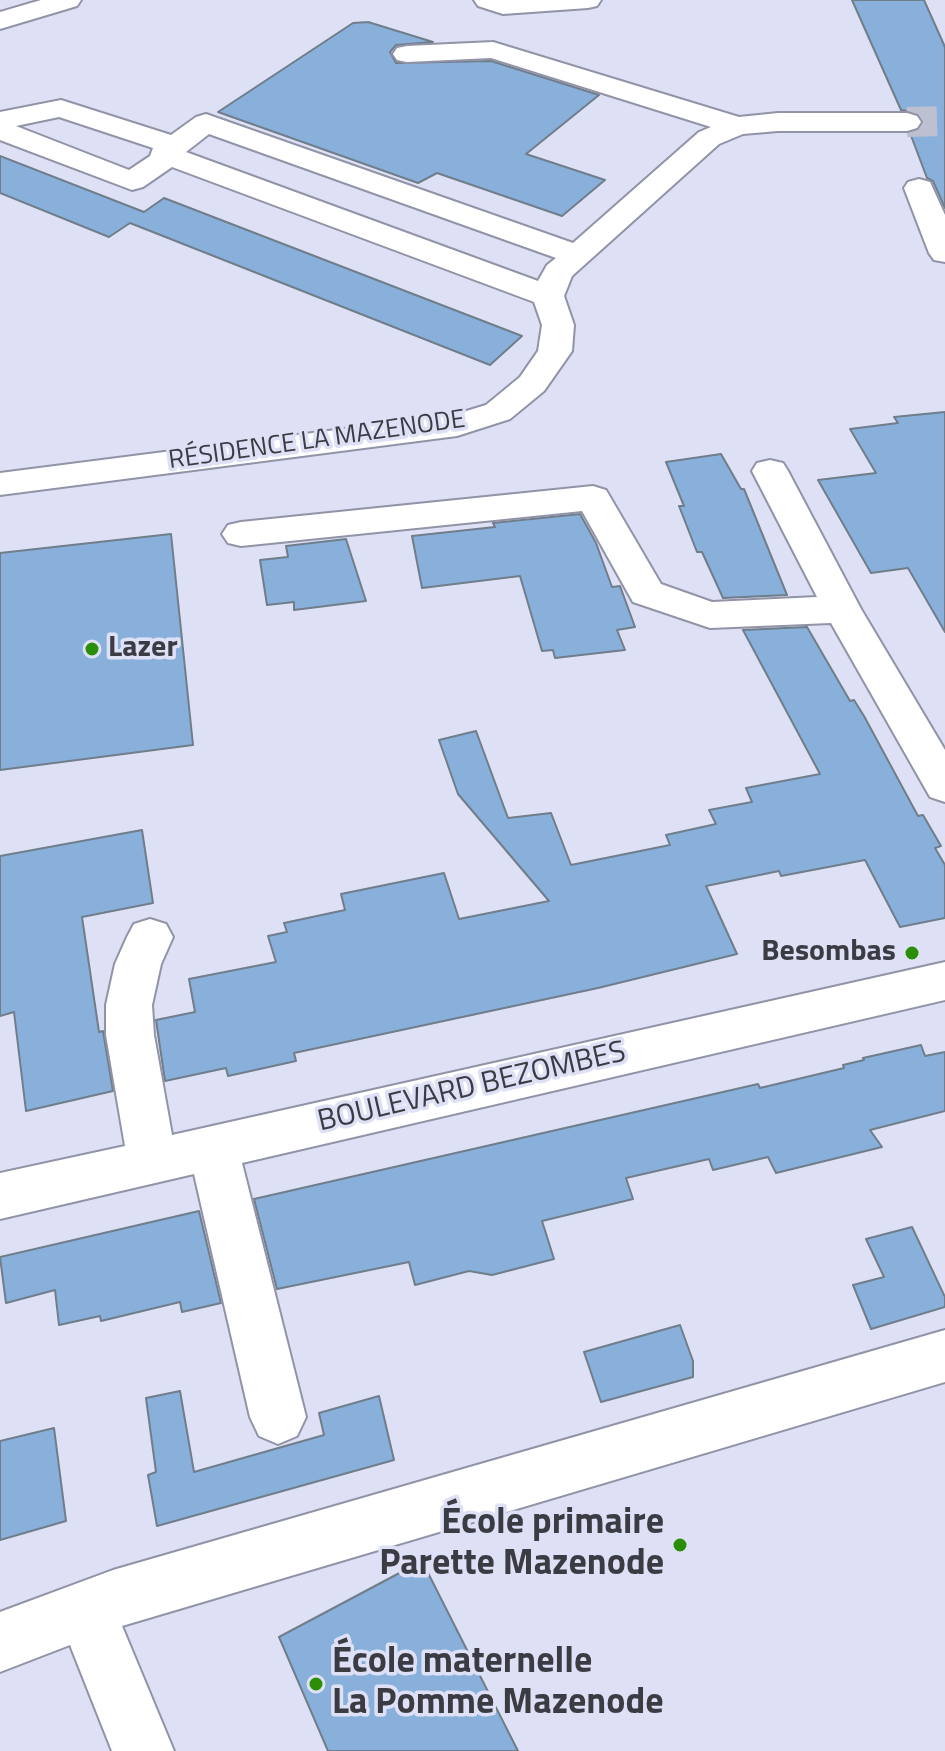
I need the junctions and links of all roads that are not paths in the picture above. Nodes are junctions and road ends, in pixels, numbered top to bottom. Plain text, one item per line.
1 (68, 0) edge
2 (487, 0) edge
3 (588, 0) edge
4 (0, 21) edge
5 (407, 54) dead end
6 (0, 121) edge
7 (907, 122) tunnel mouth
8 (738, 126) junction
9 (0, 130) edge
10 (172, 152) junction
11 (919, 188) dead end
12 (945, 253) edge
13 (575, 254) junction
14 (548, 296) junction
15 (770, 471) dead end
16 (0, 484) edge
17 (241, 534) dead end
18 (842, 609) junction
19 (945, 786) edge
20 (150, 937) dead end
21 (945, 981) edge
22 (213, 1147) junction
23 (152, 1161) junction
24 (0, 1196) edge
25 (945, 1356) edge
26 (278, 1417) dead end
27 (86, 1610) junction
28 (0, 1642) edge
29 (143, 1751) edge

1 - 4 street
2 - 3 street
5 - 8 street
6 - 10 street
7 - 8 street
8 - 13 street
9 - 10 street
10 - 13 street
10 - 14 street
11 - 12 street
13 - 14 street
14 - 16 street, RÉSIDENCE LA MAZENODE
15 - 18 street
17 - 18 street
18 - 19 street
20 - 23 street
21 - 22 street, BOULEVARD BEZOMBES
22 - 23 street, BOULEVARD BEZOMBES
22 - 26 street
23 - 24 street, BOULEVARD BEZOMBES
25 - 27 street
27 - 28 street
27 - 29 street

